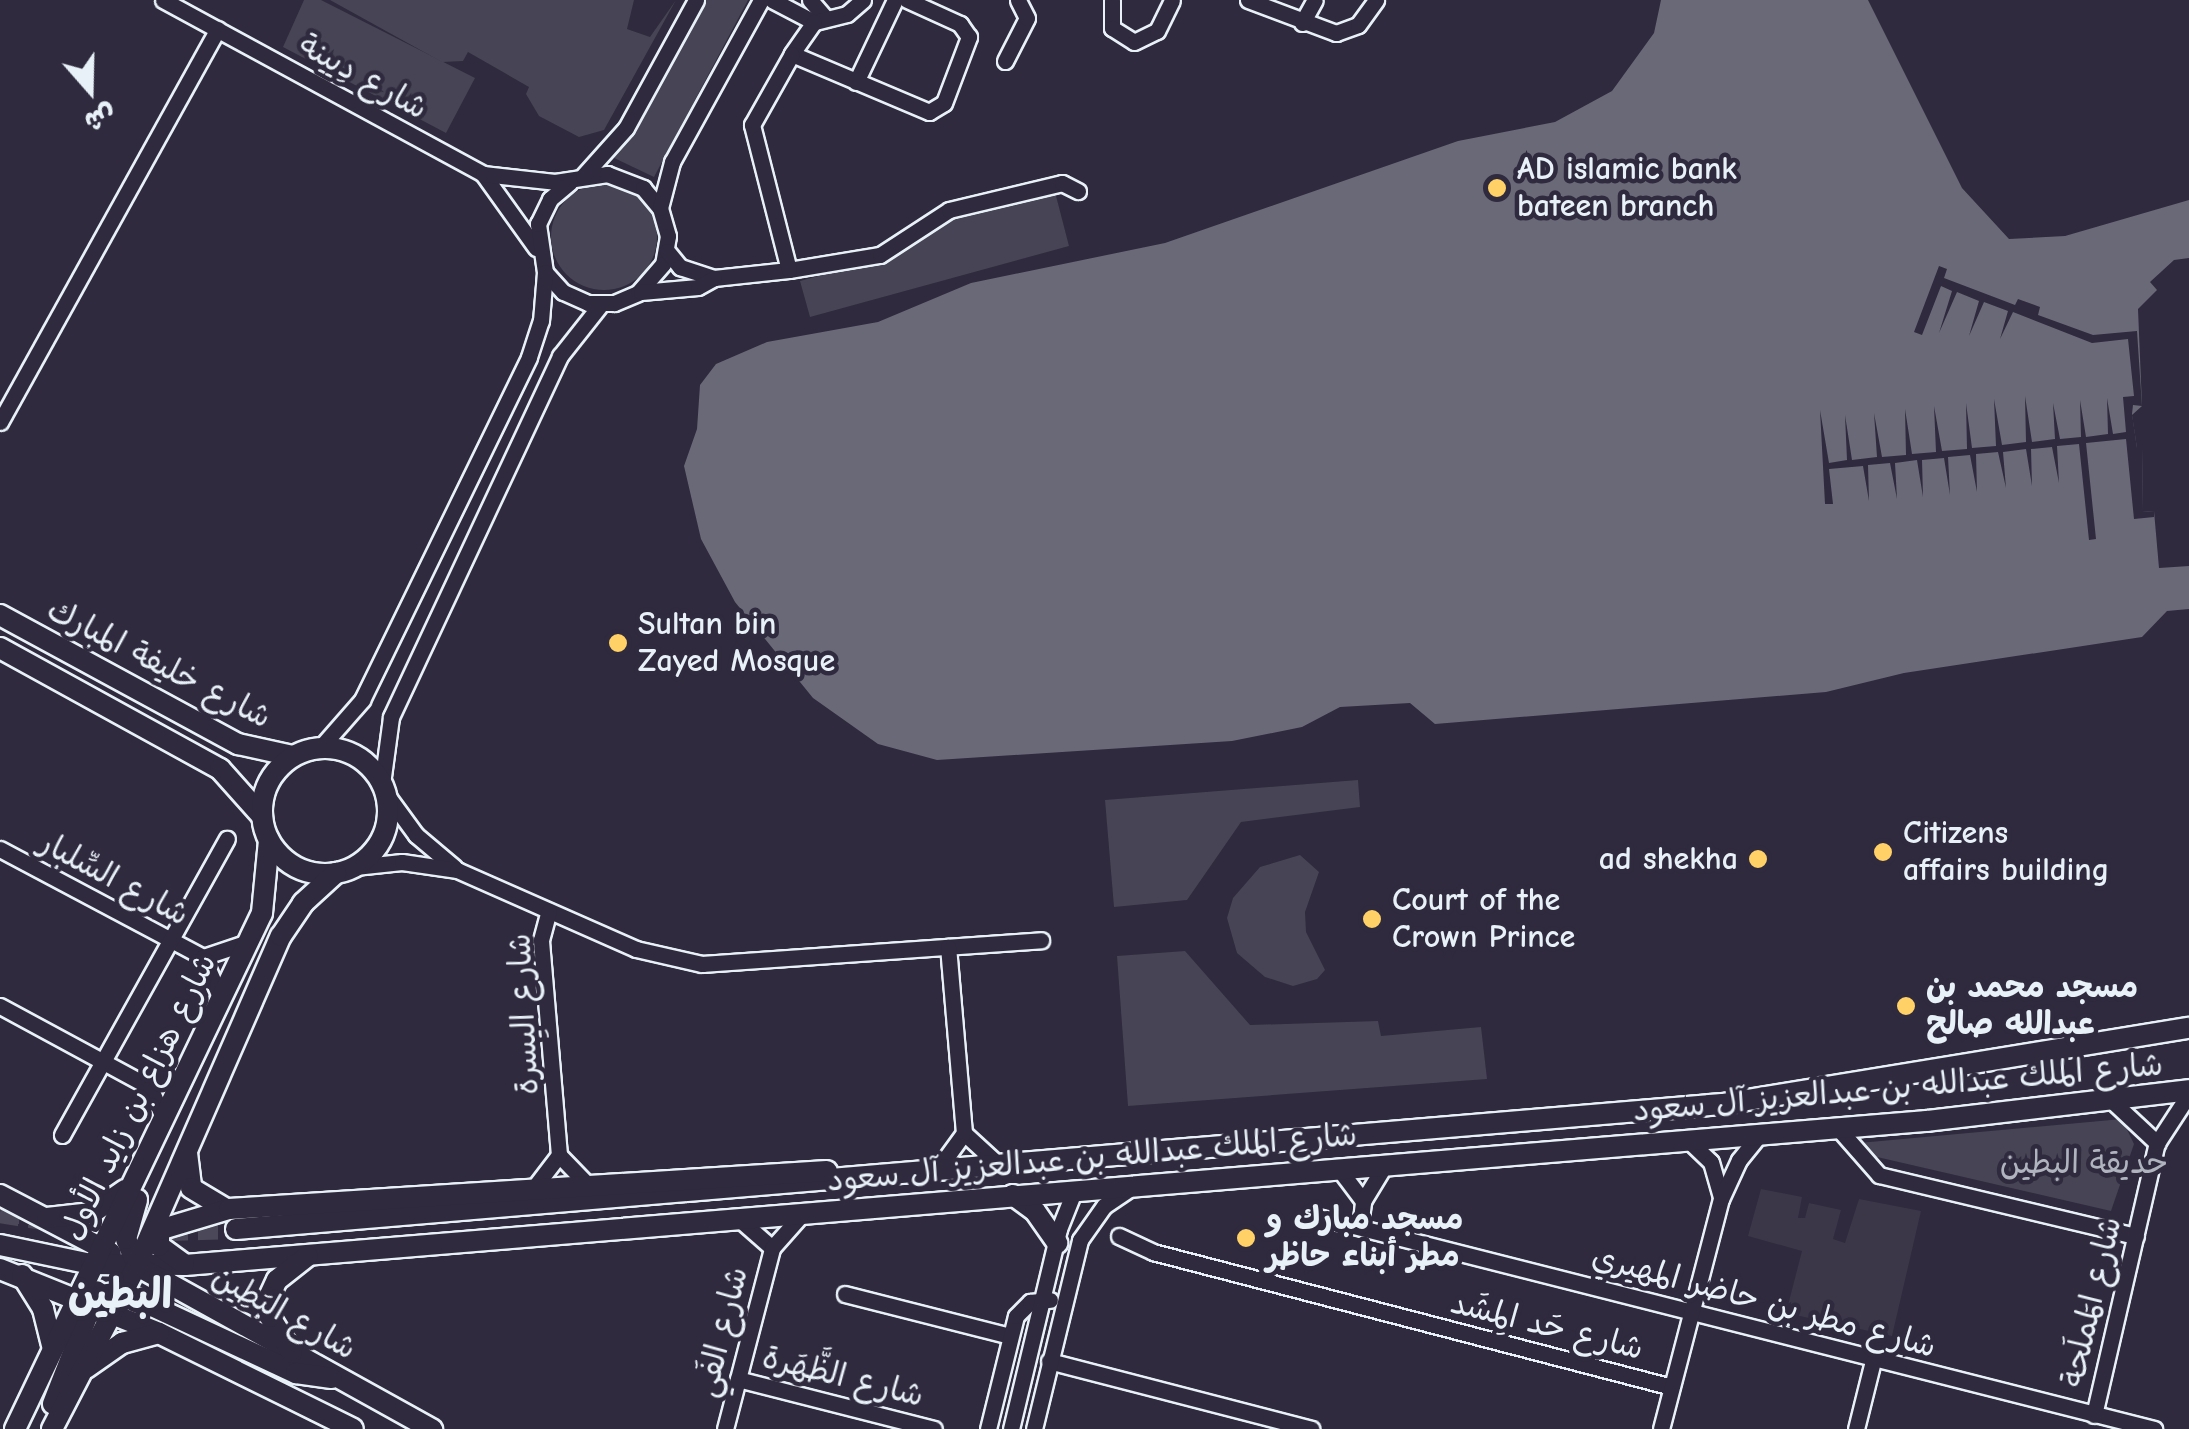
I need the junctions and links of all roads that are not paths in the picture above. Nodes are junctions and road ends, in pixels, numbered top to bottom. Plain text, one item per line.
1 (164, 0) edge
2 (696, 0) edge
3 (762, 0) edge
4 (772, 0) edge
5 (810, 0) edge
6 (864, 0) edge
7 (895, 0) edge
8 (907, 0) edge
9 (1018, 0) edge
10 (1112, 0) edge
11 (1172, 0) edge
12 (1248, 0) edge
13 (1314, 0) edge
14 (1376, 0) edge
15 (939, 6) edge
16 (819, 19) junction
17 (1302, 23) junction
18 (218, 29) junction
19 (792, 54) junction
20 (1005, 60) dead end
21 (856, 82) junction
22 (483, 174) junction
23 (575, 179) junction
24 (1078, 191) dead end
25 (660, 208) junction
26 (538, 250) junction
27 (666, 251) junction
28 (789, 270) junction
29 (545, 272) junction
30 (686, 279) junction
31 (638, 293) junction
32 (601, 304) junction
33 (0, 422) edge
34 (0, 615) edge
35 (0, 648) edge
36 (320, 748) junction
37 (294, 756) junction
38 (384, 789) junction
39 (262, 816) junction
40 (226, 839) dead end
41 (268, 840) junction
42 (0, 849) edge
43 (346, 870) junction
44 (457, 870) junction
45 (550, 912) junction
46 (168, 940) junction
47 (1042, 940) dead end
48 (248, 942) junction
49 (948, 947) junction
50 (203, 957) junction
51 (220, 999) junction
52 (0, 1006) edge
53 (2189, 1028) edge
54 (102, 1061) junction
55 (184, 1074) junction
56 (150, 1086) junction
57 (2189, 1092) edge
58 (2112, 1101) junction
59 (162, 1118) junction
60 (1837, 1127) junction
61 (1762, 1132) junction
62 (964, 1134) junction
63 (62, 1136) dead end
64 (1687, 1139) junction
65 (2158, 1143) junction
66 (187, 1146) junction
67 (1157, 1153) junction
68 (560, 1156) junction
69 (1385, 1165) junction
70 (1000, 1166) junction
71 (1339, 1169) junction
72 (934, 1174) junction
73 (586, 1183) junction
74 (130, 1184) junction
75 (1138, 1184) junction
76 (533, 1189) junction
77 (1075, 1190) junction
78 (1012, 1194) junction
79 (0, 1195) edge
80 (1721, 1199) junction
81 (1363, 1201) junction
82 (804, 1212) junction
83 (1310, 1215) dead end
84 (41, 1218) junction
85 (738, 1218) junction
86 (232, 1219) junction
87 (1360, 1227) junction
88 (1120, 1236) dead end
89 (2136, 1236) junction
90 (1056, 1243) junction
91 (0, 1245) edge
92 (772, 1248) junction
93 (309, 1255) junction
94 (98, 1259) junction
95 (136, 1265) junction
96 (185, 1265) junction
97 (0, 1269) edge
98 (22, 1275) junction
99 (845, 1294) dead end
100 (1043, 1298) junction
101 (101, 1299) junction
102 (1060, 1309) junction
103 (1691, 1314) junction
104 (159, 1333) junction
105 (1010, 1336) junction
106 (53, 1349) junction
107 (294, 1354) junction
108 (1873, 1361) junction
109 (1048, 1362) junction
110 (339, 1378) junction
111 (738, 1379) junction
112 (76, 1380) junction
113 (1672, 1386) junction
114 (2094, 1414) junction
115 (15, 1429) edge
116 (52, 1429) edge
117 (352, 1429) edge
118 (432, 1429) edge
119 (725, 1429) edge
120 (934, 1429) edge
121 (988, 1429) edge
122 (1012, 1429) edge
123 (1034, 1429) edge
124 (1311, 1429) edge
125 (1661, 1429) edge
126 (1856, 1429) edge
127 (2154, 1429) edge

1 - 18 street, شارع دِيينة
2 - 23 street
3 - 25 street
4 - 16 street
5 - 16 street
6 - 16 street
7 - 21 street
8 - 15 street
9 - 20 street
10 - 11 street
12 - 17 street
13 - 17 street
14 - 17 street
15 - 21 street
16 - 19 street
18 - 22 street, شارع دِيينة
18 - 33 street
19 - 21 street
19 - 28 street
22 - 23 street, شارع دِيينة
22 - 26 street, شارع دِيينة
23 - 25 street
23 - 26 street
24 - 28 street
25 - 27 street
26 - 29 street
27 - 30 street
27 - 31 street
28 - 30 street
29 - 32 street
29 - 36 street
30 - 31 street
31 - 32 street
32 - 38 street
34 - 37 main road, شارع خليفة المبارك
35 - 39 main road, شارع خليفة المبارك
36 - 37 main road
36 - 38 main road
37 - 39 main road
38 - 43 main road
38 - 44 street, شارع اليِسرة
39 - 41 main road
40 - 46 street, شارع هزاع بن زايد الأول
41 - 43 main road
41 - 48 main road, شارع هزاع بن زايد الأول
42 - 46 street, شارع السِّلبار
43 - 44 street, شارع اليِسرة
43 - 66 main road, شارع هزاع بن زايد الأول
44 - 45 street, شارع اليِسرة
45 - 49 street
45 - 68 street, شارع اليِسرة
46 - 50 street, شارع السِّلبار
46 - 54 street, شارع هزاع بن زايد الأول
47 - 49 street
48 - 50 street, شارع السِّلبار
48 - 51 main road, شارع هزاع بن زايد الأول
49 - 62 street
50 - 51 street, شارع السِّلبار
51 - 55 main road, شارع هزاع بن زايد الأول
52 - 54 street
53 - 67 main road, شارع الملك عبدالله بن عبدالعزيز آل سعود
54 - 56 street
54 - 63 street, شارع هزاع بن زايد الأول
55 - 56 street
55 - 59 main road, شارع هزاع بن زايد الأول
56 - 59 street
57 - 58 main road, شارع الملك عبدالله بن عبدالعزيز آل سعود
57 - 65 street, شارع المَملَحة
58 - 60 main road, شارع الملك عبدالله بن عبدالعزيز آل سعود
58 - 65 street
59 - 74 main road, شارع هزاع بن زايد الأول
59 - 95 main road
60 - 61 main road, شارع الملك عبدالله بن عبدالعزيز آل سعود
60 - 89 street
61 - 64 main road, شارع الملك عبدالله بن عبدالعزيز آل سعود
61 - 80 street
62 - 70 street
62 - 72 street
64 - 69 main road, شارع الملك عبدالله بن عبدالعزيز آل سعود
64 - 80 street
65 - 89 street, شارع المَملَحة
66 - 86 main road
66 - 95 main road, شارع هزاع بن زايد الأول
67 - 70 main road, شارع الملك عبدالله بن عبدالعزيز آل سعود
67 - 77 main road
68 - 73 street
68 - 76 street
69 - 71 main road, شارع الملك عبدالله بن عبدالعزيز آل سعود
69 - 81 street
70 - 72 main road, شارع الملك عبدالله بن عبدالعزيز آل سعود
71 - 75 main road, شارع الملك عبدالله بن عبدالعزيز آل سعود
71 - 81 street
72 - 73 main road
72 - 86 main road, شارع الملك عبدالله بن عبدالعزيز آل سعود
73 - 76 main road
74 - 84 main road
74 - 94 main road, شارع هزاع بن زايد الأول
75 - 77 main road, شارع الملك عبدالله بن عبدالعزيز آل سعود
75 - 102 street
76 - 86 main road
77 - 78 main road, شارع الملك عبدالله بن عبدالعزيز آل سعود
77 - 90 street
78 - 82 main road, شارع الملك عبدالله بن عبدالعزيز آل سعود
78 - 90 main road
79 - 84 main road, شارع البَطِين
80 - 103 street
81 - 87 street
82 - 85 main road, شارع الملك عبدالله بن عبدالعزيز آل سعود
82 - 92 street, شارع الفَي
83 - 87 street, شارع مطر بن حاضر المهيري
84 - 94 main road, شارع البَطِين
85 - 92 street, شارع الفَي
85 - 93 main road, شارع الملك عبدالله بن عبدالعزيز آل سعود
86 - 96 main road
87 - 103 street, شارع مطر بن حاضر المهيري
88 - 113 street, شارع حَد المِشَد
89 - 114 street, شارع المَملَحة
90 - 100 street
91 - 94 main road
92 - 111 street, شارع الفَي
93 - 96 main road, شارع الملك عبدالله بن عبدالعزيز آل سعود
93 - 107 main road
94 - 95 main road, شارع البَطِين
94 - 101 main road, شارع هزاع بن زايد الأول
94 - 101 main road
95 - 96 main road, شارع الملك عبدالله بن عبدالعزيز آل سعود
95 - 101 main road, شارع هزاع بن زايد الأول
95 - 107 main road, شارع البَطِين
97 - 98 main road
98 - 101 main road
98 - 106 main road
99 - 105 street
100 - 102 street
100 - 105 street
100 - 122 street
101 - 104 main road
101 - 106 main road, شارع هزاع بن زايد الأول
101 - 110 main road
101 - 112 main road, شارع هزاع بن زايد الأول
101 - 116 main road
102 - 109 street
103 - 108 street, شارع مطر بن حاضر المهيري
103 - 113 street
104 - 112 main road
104 - 117 main road
105 - 121 street
106 - 115 main road, شارع هزاع بن زايد الأول
107 - 110 main road, شارع البَطِين
108 - 114 street, شارع مطر بن حاضر المهيري
108 - 126 street
109 - 123 street
109 - 124 street
110 - 118 main road, شارع البَطِين
111 - 119 street, شارع الفَي
111 - 120 street, شارع الظَّهَرة
112 - 116 main road, شارع هزاع بن زايد الأول
113 - 125 street
114 - 127 street, شارع مطر بن حاضر المهيري

